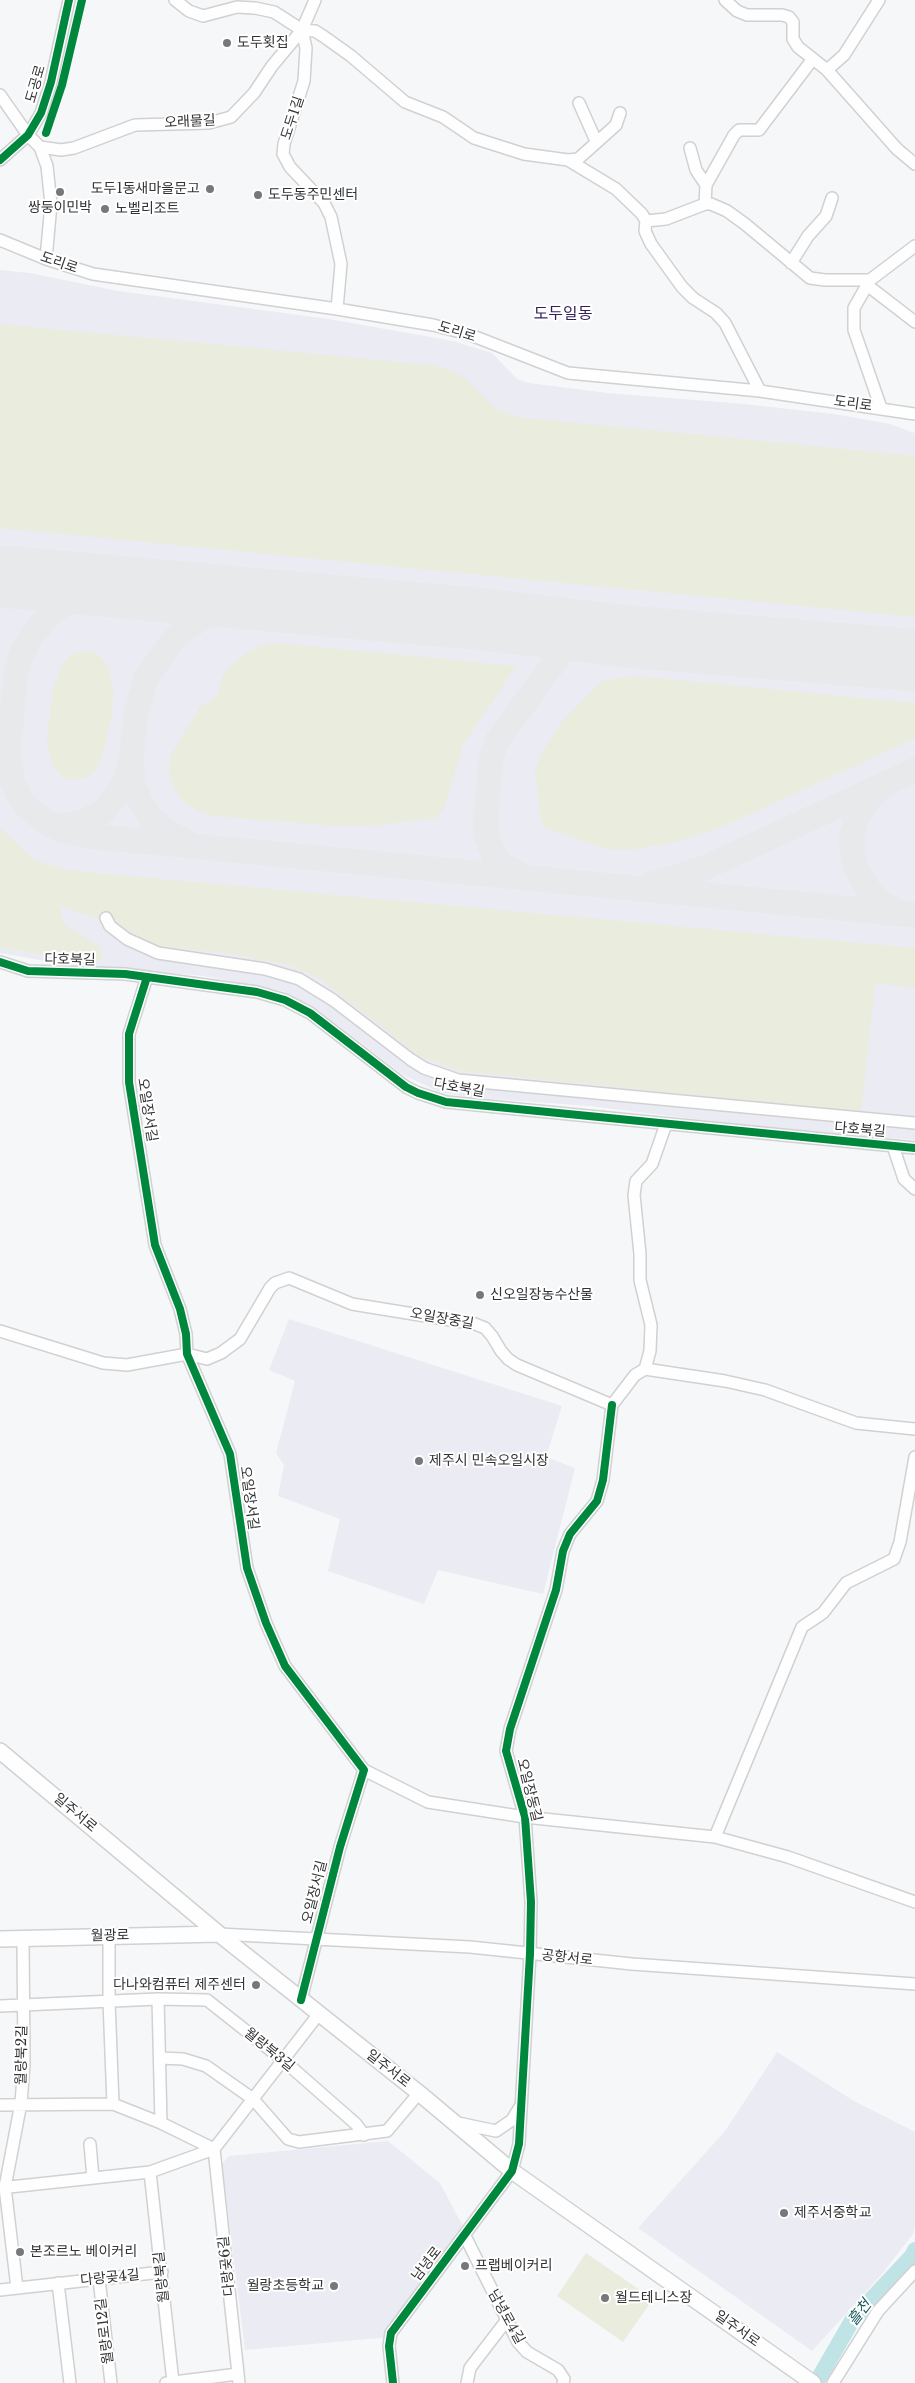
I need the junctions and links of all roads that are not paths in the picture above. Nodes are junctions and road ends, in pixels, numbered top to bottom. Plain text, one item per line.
1 (69, 0) edge
2 (175, 0) edge
3 (316, 0) edge
4 (725, 0) edge
5 (879, 0) edge
6 (238, 3) edge
7 (302, 30) junction
8 (812, 60) junction
9 (827, 70) junction
10 (0, 95) edge
11 (578, 103) dead end
12 (620, 113) dead end
13 (28, 135) junction
14 (596, 141) junction
15 (40, 147) junction
16 (690, 148) dead end
17 (0, 160) edge
18 (568, 160) junction
19 (915, 164) edge
20 (706, 185) junction
21 (832, 198) dead end
22 (705, 204) junction
23 (646, 221) junction
24 (0, 240) edge
25 (915, 246) edge
26 (46, 259) junction
27 (791, 263) junction
28 (868, 282) junction
29 (337, 309) junction
30 (915, 322) edge
31 (760, 391) junction
32 (881, 408) junction
33 (915, 414) edge
34 (106, 918) dead end
35 (0, 962) edge
36 (147, 977) junction
37 (915, 1123) edge
38 (666, 1124) junction
39 (893, 1146) junction
40 (915, 1148) edge
41 (915, 1189) edge
42 (0, 1331) edge
43 (186, 1354) junction
44 (645, 1369) junction
45 (612, 1405) junction
46 (915, 1429) edge
47 (915, 1457) edge
48 (0, 1750) edge
49 (364, 1770) junction
50 (525, 1817) junction
51 (715, 1837) junction
52 (915, 1902) edge
53 (219, 1934) junction
54 (109, 1936) junction
55 (23, 1938) junction
56 (316, 1938) junction
57 (0, 1939) edge
58 (530, 1954) junction
59 (915, 1984) edge
60 (158, 1999) junction
61 (301, 2000) junction
62 (109, 2002) junction
63 (0, 2006) edge
64 (23, 2006) junction
65 (318, 2015) junction
66 (160, 2058) junction
67 (283, 2060) junction
68 (419, 2093) junction
69 (253, 2099) junction
70 (21, 2103) junction
71 (113, 2104) junction
72 (0, 2105) edge
73 (521, 2106) junction
74 (453, 2121) junction
75 (161, 2122) junction
76 (364, 2135) junction
77 (90, 2144) dead end
78 (214, 2149) junction
79 (512, 2171) junction
80 (150, 2172) junction
81 (93, 2178) junction
82 (2, 2188) edge
83 (465, 2236) junction
84 (915, 2271) edge
85 (162, 2272) junction
86 (99, 2279) junction
87 (58, 2283) junction
88 (17, 2288) junction
89 (0, 2290) edge
90 (506, 2321) junction
91 (239, 2379) edge
92 (70, 2383) edge
93 (112, 2383) edge
94 (169, 2383) edge
95 (393, 2383) edge
96 (467, 2383) edge
97 (563, 2383) edge
98 (813, 2383) edge
99 (833, 2383) edge

1 - 13 street, 도공로
2 - 6 street
3 - 7 street, 오래물길
4 - 8 street
5 - 9 street
6 - 7 street
7 - 15 street, 오래물길
7 - 18 street
7 - 29 street, 도두1길
8 - 9 street
8 - 20 street
9 - 19 street
10 - 13 street
11 - 14 street
12 - 14 street
13 - 15 street
13 - 17 street, 도공로
14 - 18 street
15 - 26 street
16 - 20 street
18 - 23 street
20 - 22 street
21 - 27 street
22 - 23 street
22 - 27 street
23 - 31 street
24 - 26 street, 도리로
25 - 28 street
26 - 29 street, 도리로
27 - 28 street
28 - 30 street
28 - 32 street
29 - 31 street, 도리로
31 - 32 street, 도리로
32 - 33 street, 도리로
34 - 37 street
35 - 36 street, 다호북길
36 - 38 street, 다호북길
36 - 43 street, 오일장서길
38 - 39 street, 다호북길
38 - 44 street
39 - 40 street, 다호북길
39 - 41 street
42 - 43 street, 오일장중길
43 - 45 street, 오일장중길
43 - 49 street, 오일장서길
44 - 45 street
44 - 46 street
45 - 50 street, 오일장동길
47 - 51 street
48 - 53 main road, 일주서로
49 - 50 street
49 - 56 street, 오일장서길
50 - 51 street
50 - 58 street, 오일장동길
51 - 52 street
53 - 54 main road, 월광로
53 - 56 street, 공항서로
53 - 61 main road, 일주서로
54 - 55 main road, 월광로
54 - 62 street
55 - 57 main road, 월광로
55 - 64 street, 월랑북2길
56 - 58 street, 공항서로
56 - 61 street, 오일장서길
58 - 59 street, 공항서로
58 - 73 street, 오일장동길
60 - 62 street, 월랑북3길
60 - 66 street
60 - 67 street, 월랑북3길
61 - 65 main road, 일주서로
62 - 64 street, 월랑북2길
62 - 71 street
63 - 64 street
64 - 70 street, 월랑북2길
65 - 67 street
65 - 68 main road, 일주서로
66 - 69 street
66 - 75 street
67 - 69 street
67 - 76 street, 월랑북3길
68 - 74 main road, 일주서로
68 - 76 street
69 - 76 street
69 - 78 street
70 - 71 street, 월랑북2길
70 - 72 street, 월랑북2길
70 - 82 street, 월랑북2길
71 - 75 street
73 - 74 street
73 - 79 street, 오일장동길
74 - 79 main road, 일주서로
75 - 78 street
77 - 81 street
78 - 80 street
78 - 91 street, 다랑곶6길
79 - 83 street, 남녕로
79 - 98 main road, 일주서로
80 - 81 street
80 - 85 street, 월랑북길
81 - 82 street
82 - 88 street
83 - 90 street, 남녕로4길
83 - 95 street, 남녕로
84 - 99 street
85 - 86 street, 다랑곶4길
85 - 94 street, 월랑북길
86 - 87 street, 다랑곶4길
86 - 93 street, 월랑로12길
87 - 88 street, 다랑곶4길
87 - 92 street
88 - 89 street, 다랑곶4길
90 - 96 street
90 - 97 street, 남녕로4길
91 - 94 street

